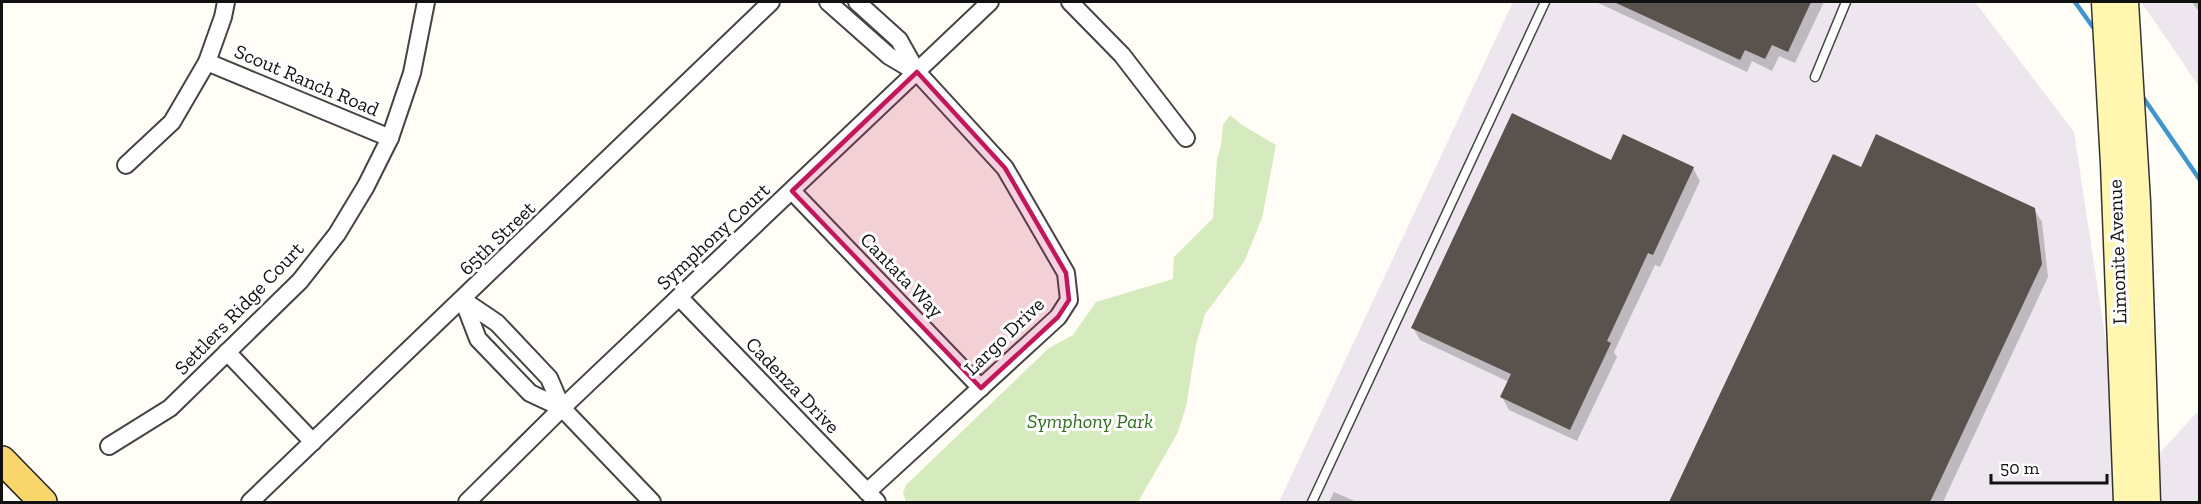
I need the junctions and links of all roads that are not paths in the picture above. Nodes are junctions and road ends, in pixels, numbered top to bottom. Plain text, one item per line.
1 (226, 2) edge
2 (426, 2) edge
3 (771, 2) edge
4 (828, 2) edge
5 (857, 2) edge
6 (990, 2) edge
7 (1070, 2) edge
8 (1545, 2) edge
9 (1846, 2) edge
10 (2104, 2) edge
11 (2126, 2) edge
12 (207, 62) junction
13 (917, 72) junction
14 (1815, 77) dead end
15 (390, 138) junction
16 (1186, 138) dead end
17 (126, 165) dead end
18 (792, 191) junction
19 (679, 297) junction
20 (463, 300) junction
21 (227, 352) junction
22 (981, 388) junction
23 (562, 408) junction
24 (313, 442) junction
25 (109, 446) dead end
26 (2, 460) edge
27 (872, 497) edge
28 (43, 502) edge
29 (250, 502) edge
30 (467, 502) edge
31 (652, 502) edge
32 (1312, 502) edge
33 (2126, 502) edge
34 (2148, 502) edge

1 - 12 street
2 - 15 street, Settlers Ridge Court
3 - 20 street, 65th Street
4 - 13 street, Largo Drive
5 - 13 street, Largo Drive
6 - 13 street, Symphony Court
7 - 16 street
8 - 32 lane
9 - 14 lane
10 - 33 main road, Limonite Avenue
11 - 34 main road, Limonite Avenue
12 - 15 street, Scout Ranch Road
12 - 17 street
13 - 18 street, Symphony Court
13 - 22 street, Largo Drive
15 - 21 street, Settlers Ridge Court
18 - 19 street, Symphony Court
18 - 22 street, Cantata Way
19 - 23 street, Symphony Court
19 - 27 street, Cadenza Drive
20 - 23 street
20 - 23 street
20 - 24 street, 65th Street
21 - 24 street
21 - 25 street, Settlers Ridge Court
22 - 27 street, Largo Drive
23 - 30 street, Symphony Court
23 - 31 street
24 - 29 street, 65th Street
26 - 28 main road

